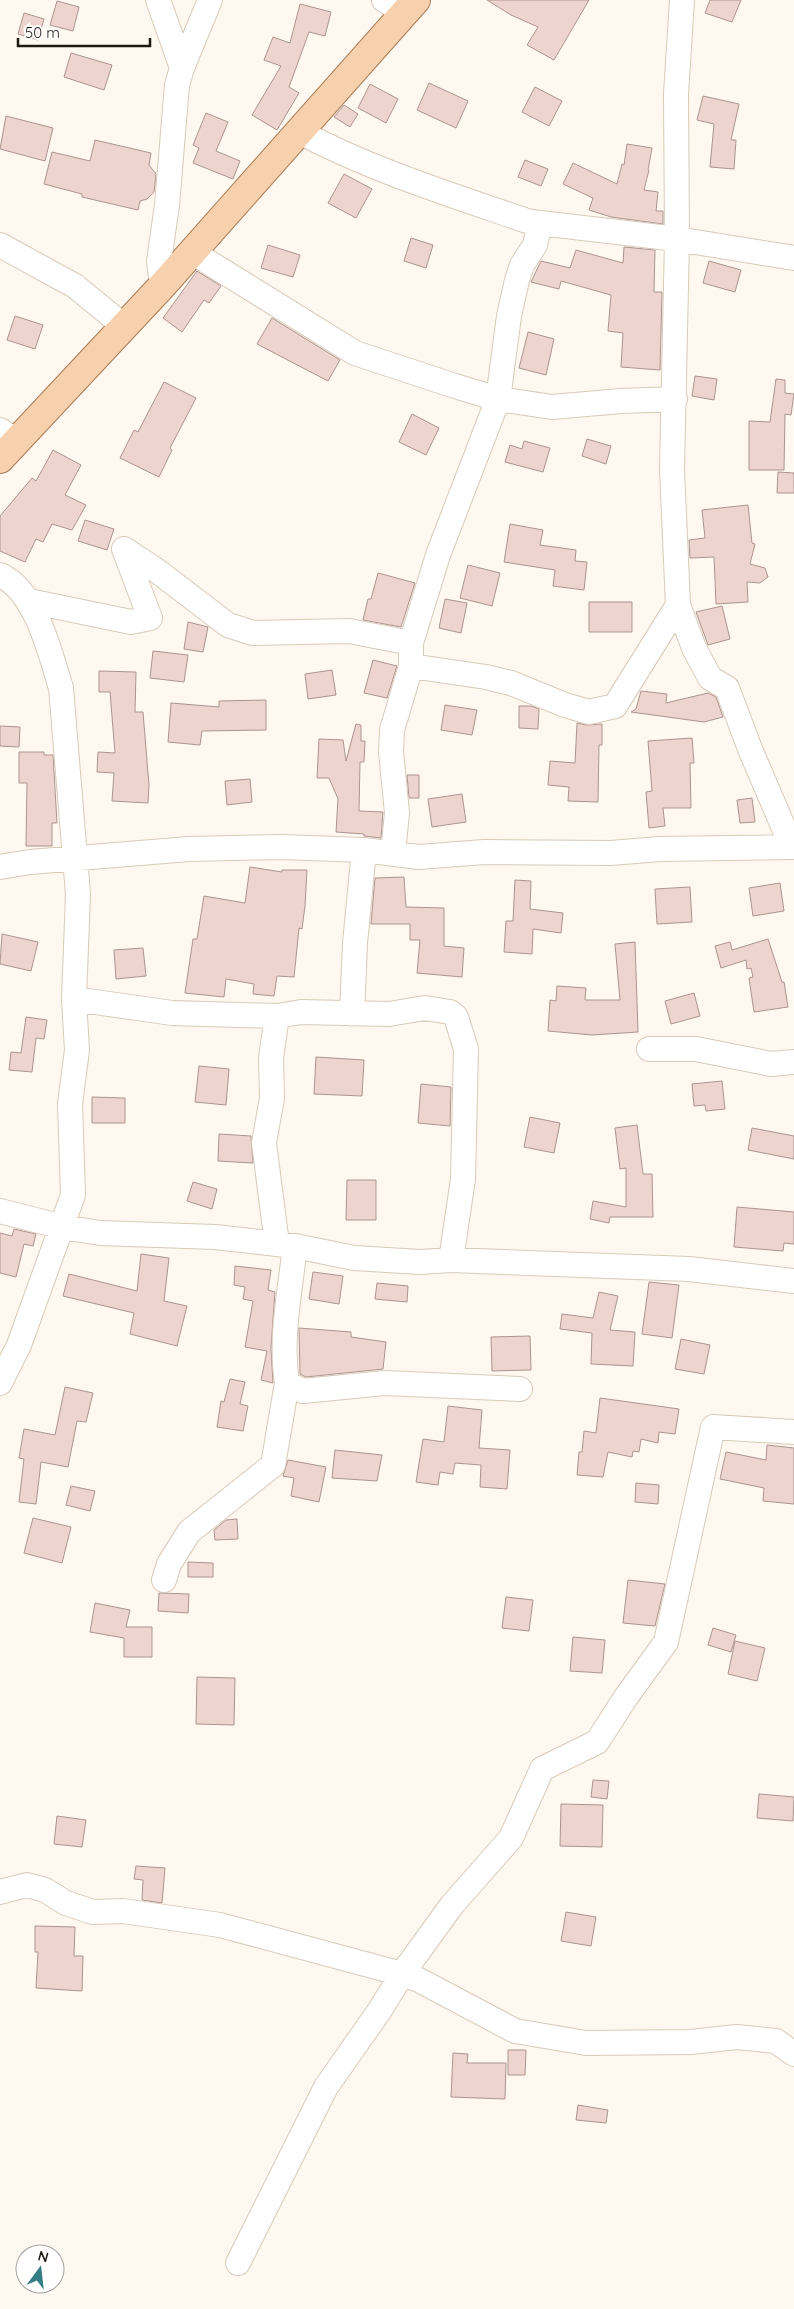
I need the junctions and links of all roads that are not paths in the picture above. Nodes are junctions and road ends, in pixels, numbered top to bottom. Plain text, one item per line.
1 (158, 0) edge
2 (210, 0) edge
3 (682, 0) edge
4 (402, 4) edge
5 (182, 68) junction
6 (298, 131) junction
7 (540, 223) junction
8 (678, 239) junction
9 (0, 245) edge
10 (192, 252) junction
11 (794, 258) edge
12 (162, 286) junction
13 (125, 326) junction
14 (498, 399) junction
15 (675, 399) junction
16 (6, 443) edge
17 (0, 575) edge
18 (30, 601) junction
19 (678, 605) junction
20 (411, 654) junction
21 (793, 847) edge
22 (364, 850) junction
23 (393, 854) junction
24 (75, 858) junction
25 (0, 867) edge
26 (74, 999) junction
27 (352, 1014) junction
28 (277, 1016) junction
29 (649, 1049) dead end
30 (794, 1062) edge
31 (73, 1195) junction
32 (0, 1211) edge
33 (62, 1228) junction
34 (100, 1233) junction
35 (286, 1245) junction
36 (451, 1260) junction
37 (794, 1281) edge
38 (25, 1326) junction
39 (0, 1335) edge
40 (0, 1383) edge
41 (288, 1383) junction
42 (520, 1389) dead end
43 (794, 1432) edge
44 (164, 1580) dead end
45 (0, 1892) edge
46 (402, 1974) junction
47 (794, 2054) edge
48 (238, 2263) dead end

1 - 5 street
2 - 5 street
3 - 8 street
4 - 6 main road
5 - 12 street
6 - 7 street
6 - 10 main road
7 - 8 street
7 - 14 street
8 - 11 street
8 - 15 street
9 - 13 street
10 - 12 main road
10 - 14 street
12 - 13 main road
13 - 16 main road
14 - 15 street
14 - 20 street
15 - 19 street
17 - 18 street
18 - 20 street
18 - 24 street
19 - 20 street
19 - 21 street
20 - 23 street
21 - 23 street
22 - 23 street
22 - 24 street
22 - 27 street
24 - 25 street
24 - 26 street
26 - 28 street
26 - 31 street
27 - 28 street
27 - 36 street
28 - 35 street
29 - 30 street
31 - 33 street
31 - 34 street
32 - 33 street
33 - 34 street
33 - 38 street
34 - 35 street
35 - 36 street
35 - 41 street
36 - 37 street
38 - 39 street
38 - 40 street
41 - 42 street
41 - 44 street
43 - 46 street
45 - 46 street
46 - 47 street
46 - 48 street

